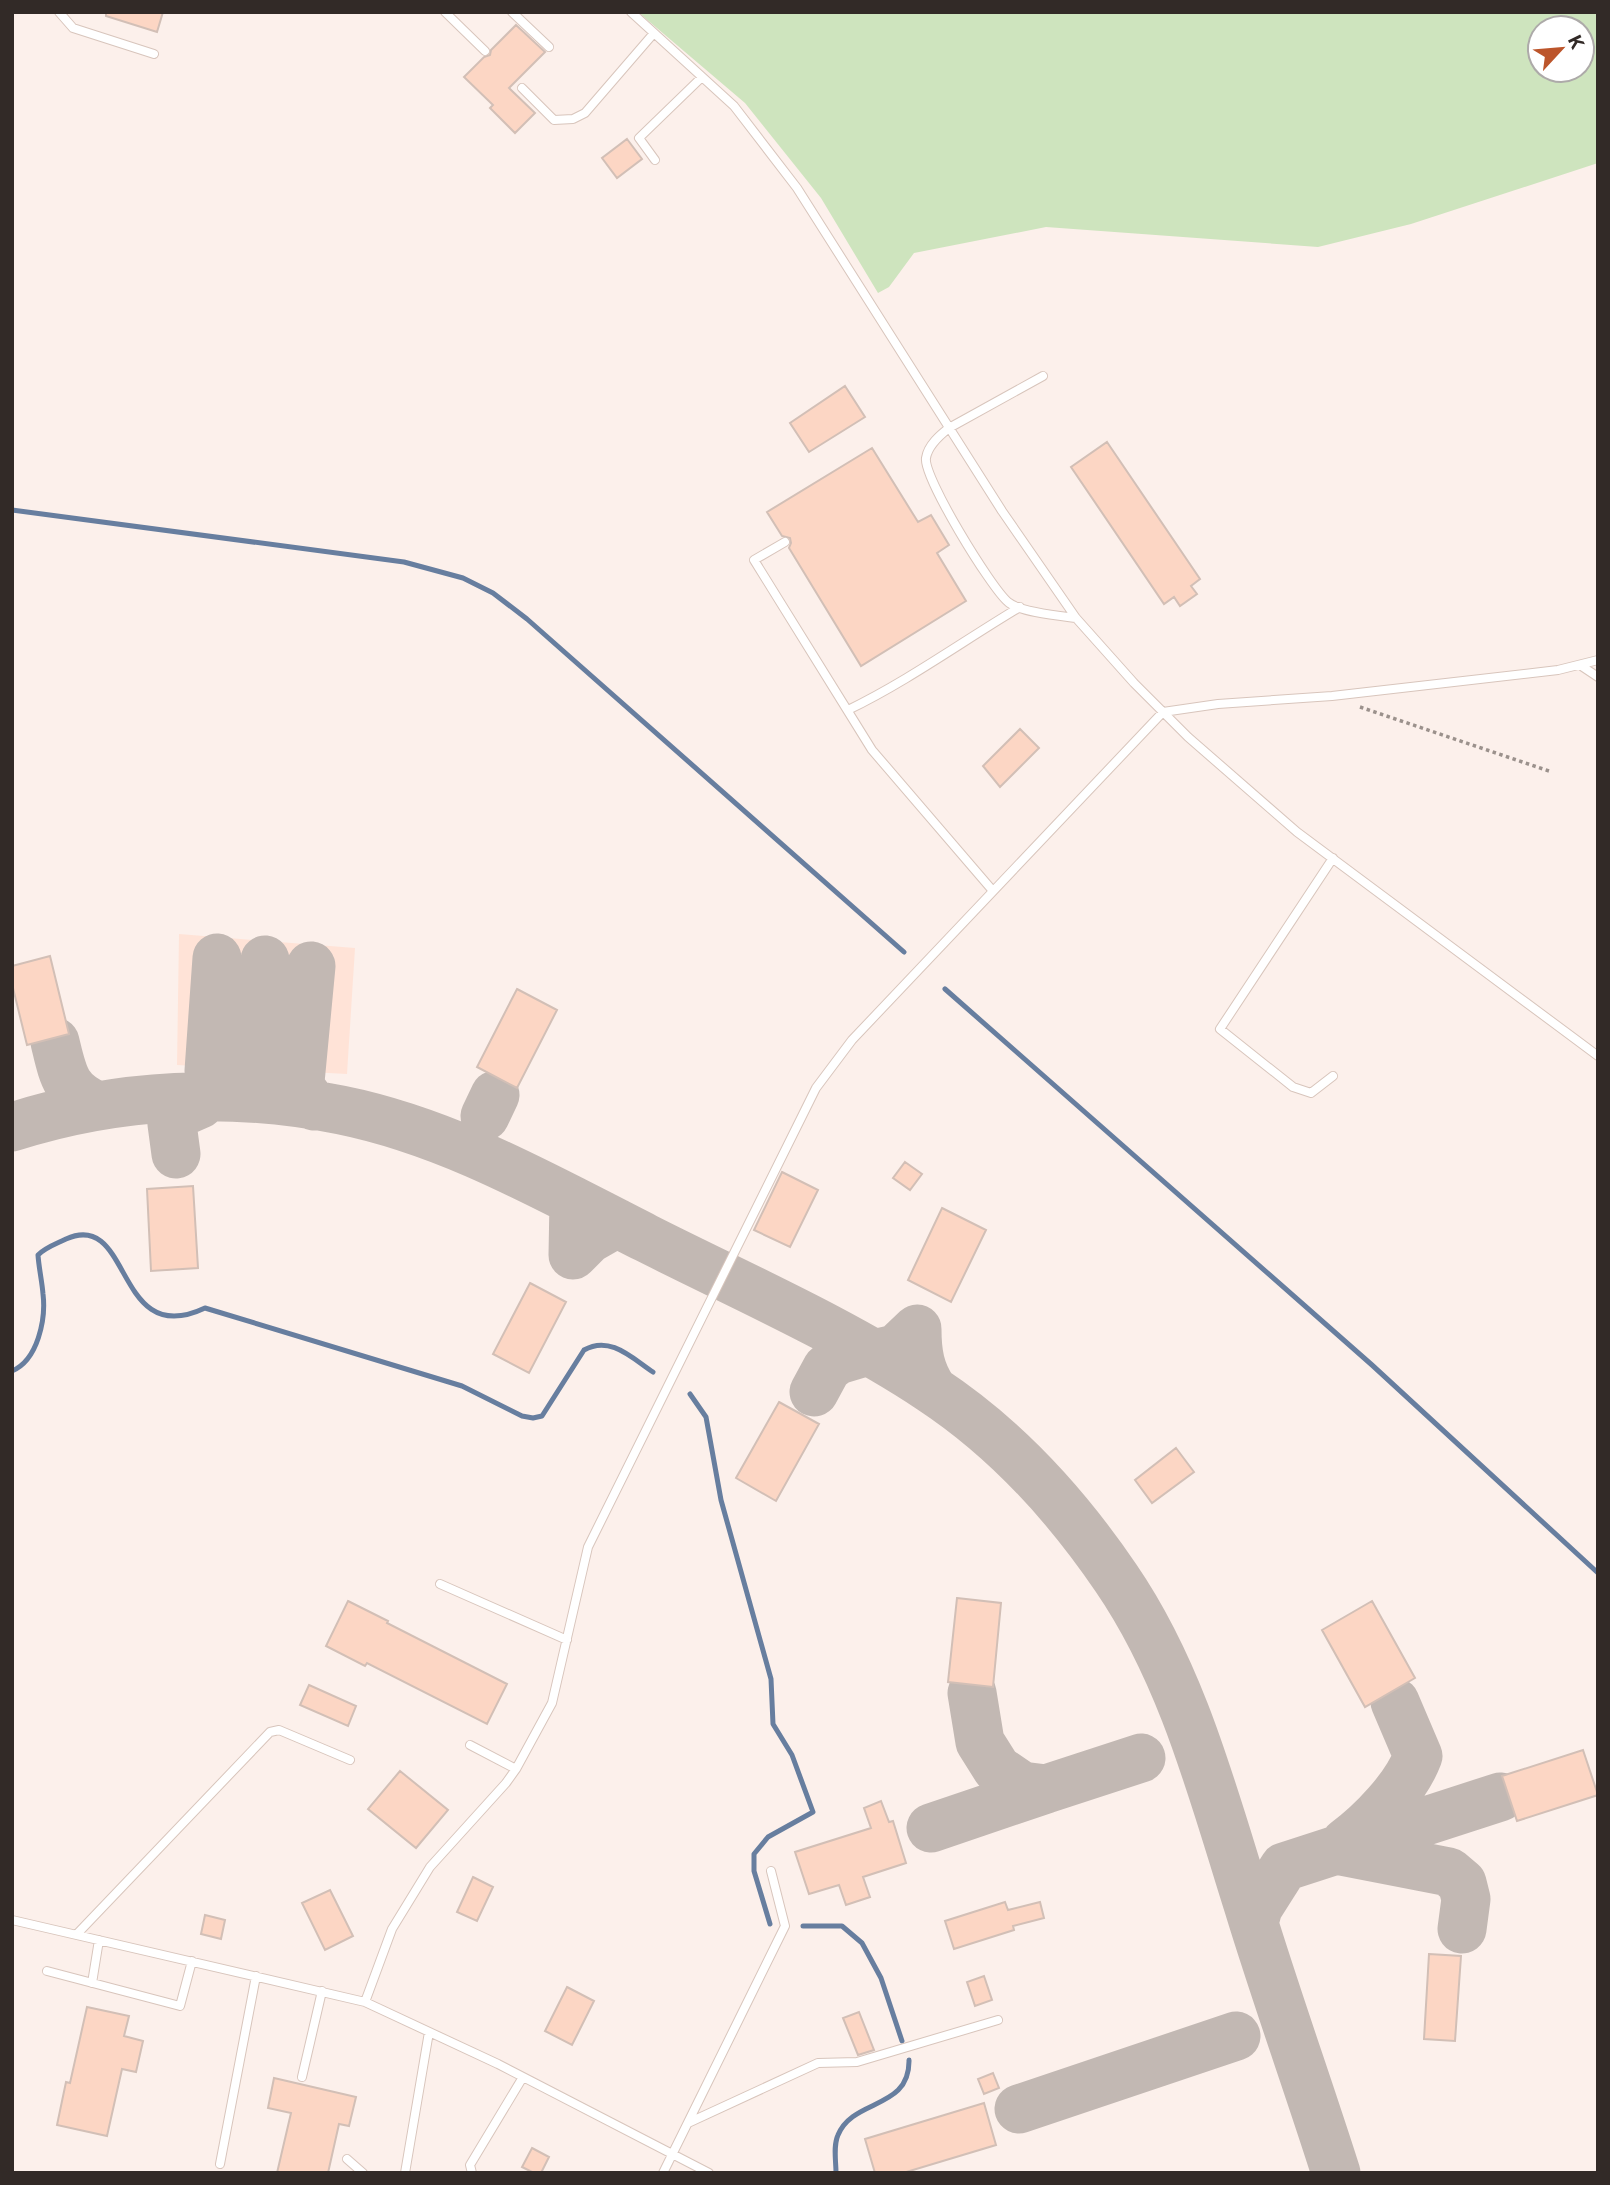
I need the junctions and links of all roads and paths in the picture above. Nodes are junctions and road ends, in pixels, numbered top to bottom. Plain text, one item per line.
1 (59, 12) edge
2 (445, 12) edge
3 (512, 12) edge
4 (631, 12) edge
5 (654, 33) junction
6 (549, 47) dead end
7 (485, 51) dead end
8 (154, 54) dead end
9 (702, 77) junction
10 (522, 88) dead end
11 (655, 160) dead end
12 (1043, 376) dead end
13 (949, 428) junction
14 (785, 542) dead end
15 (1020, 607) junction
16 (1076, 618) junction
17 (1598, 660) edge
18 (1580, 665) junction
19 (1598, 677) edge
20 (1358, 706) dead end
21 (848, 710) junction
22 (1163, 712) junction
23 (1552, 772) dead end
24 (1333, 858) junction
25 (993, 891) junction
26 (1598, 1056) edge
27 (1334, 1076) dead end
28 (440, 1584) dead end
29 (567, 1640) junction
30 (470, 1745) dead end
31 (350, 1760) dead end
32 (516, 1769) junction
33 (771, 1871) dead end
34 (12, 1920) edge
35 (77, 1934) junction
36 (99, 1940) junction
37 (192, 1961) junction
38 (47, 1971) dead end
39 (257, 1976) junction
40 (92, 1983) junction
41 (322, 1991) junction
42 (365, 2002) junction
43 (998, 2020) dead end
44 (429, 2032) junction
45 (302, 2077) dead end
46 (523, 2077) junction
47 (688, 2123) junction
48 (672, 2154) junction
49 (347, 2159) dead end
50 (220, 2164) dead end
51 (363, 2173) edge
52 (405, 2173) edge
53 (472, 2173) edge
54 (663, 2173) edge
55 (709, 2173) edge

1 - 8 lane
2 - 7 lane
3 - 6 lane
4 - 5 lane
5 - 9 lane
5 - 10 lane
9 - 11 lane
9 - 13 lane
12 - 13 lane
13 - 15 lane
13 - 16 lane
14 - 21 lane
15 - 16 lane
15 - 21 lane
16 - 22 lane
17 - 18 lane
18 - 19 lane
18 - 22 lane
20 - 23 path
21 - 25 lane
22 - 24 lane
22 - 25 lane
24 - 26 lane
24 - 27 lane
25 - 29 lane
28 - 29 lane
29 - 32 lane
30 - 32 lane
31 - 35 lane
32 - 42 lane
33 - 47 lane
34 - 35 lane
35 - 36 lane
36 - 37 lane
36 - 40 lane
37 - 39 lane
37 - 40 lane
38 - 40 lane
39 - 41 lane
39 - 50 lane
41 - 42 lane
41 - 45 lane
42 - 44 lane
43 - 47 lane
44 - 46 lane
44 - 52 lane
46 - 48 lane
46 - 53 lane
47 - 48 lane
48 - 54 lane
48 - 55 lane
49 - 51 lane

